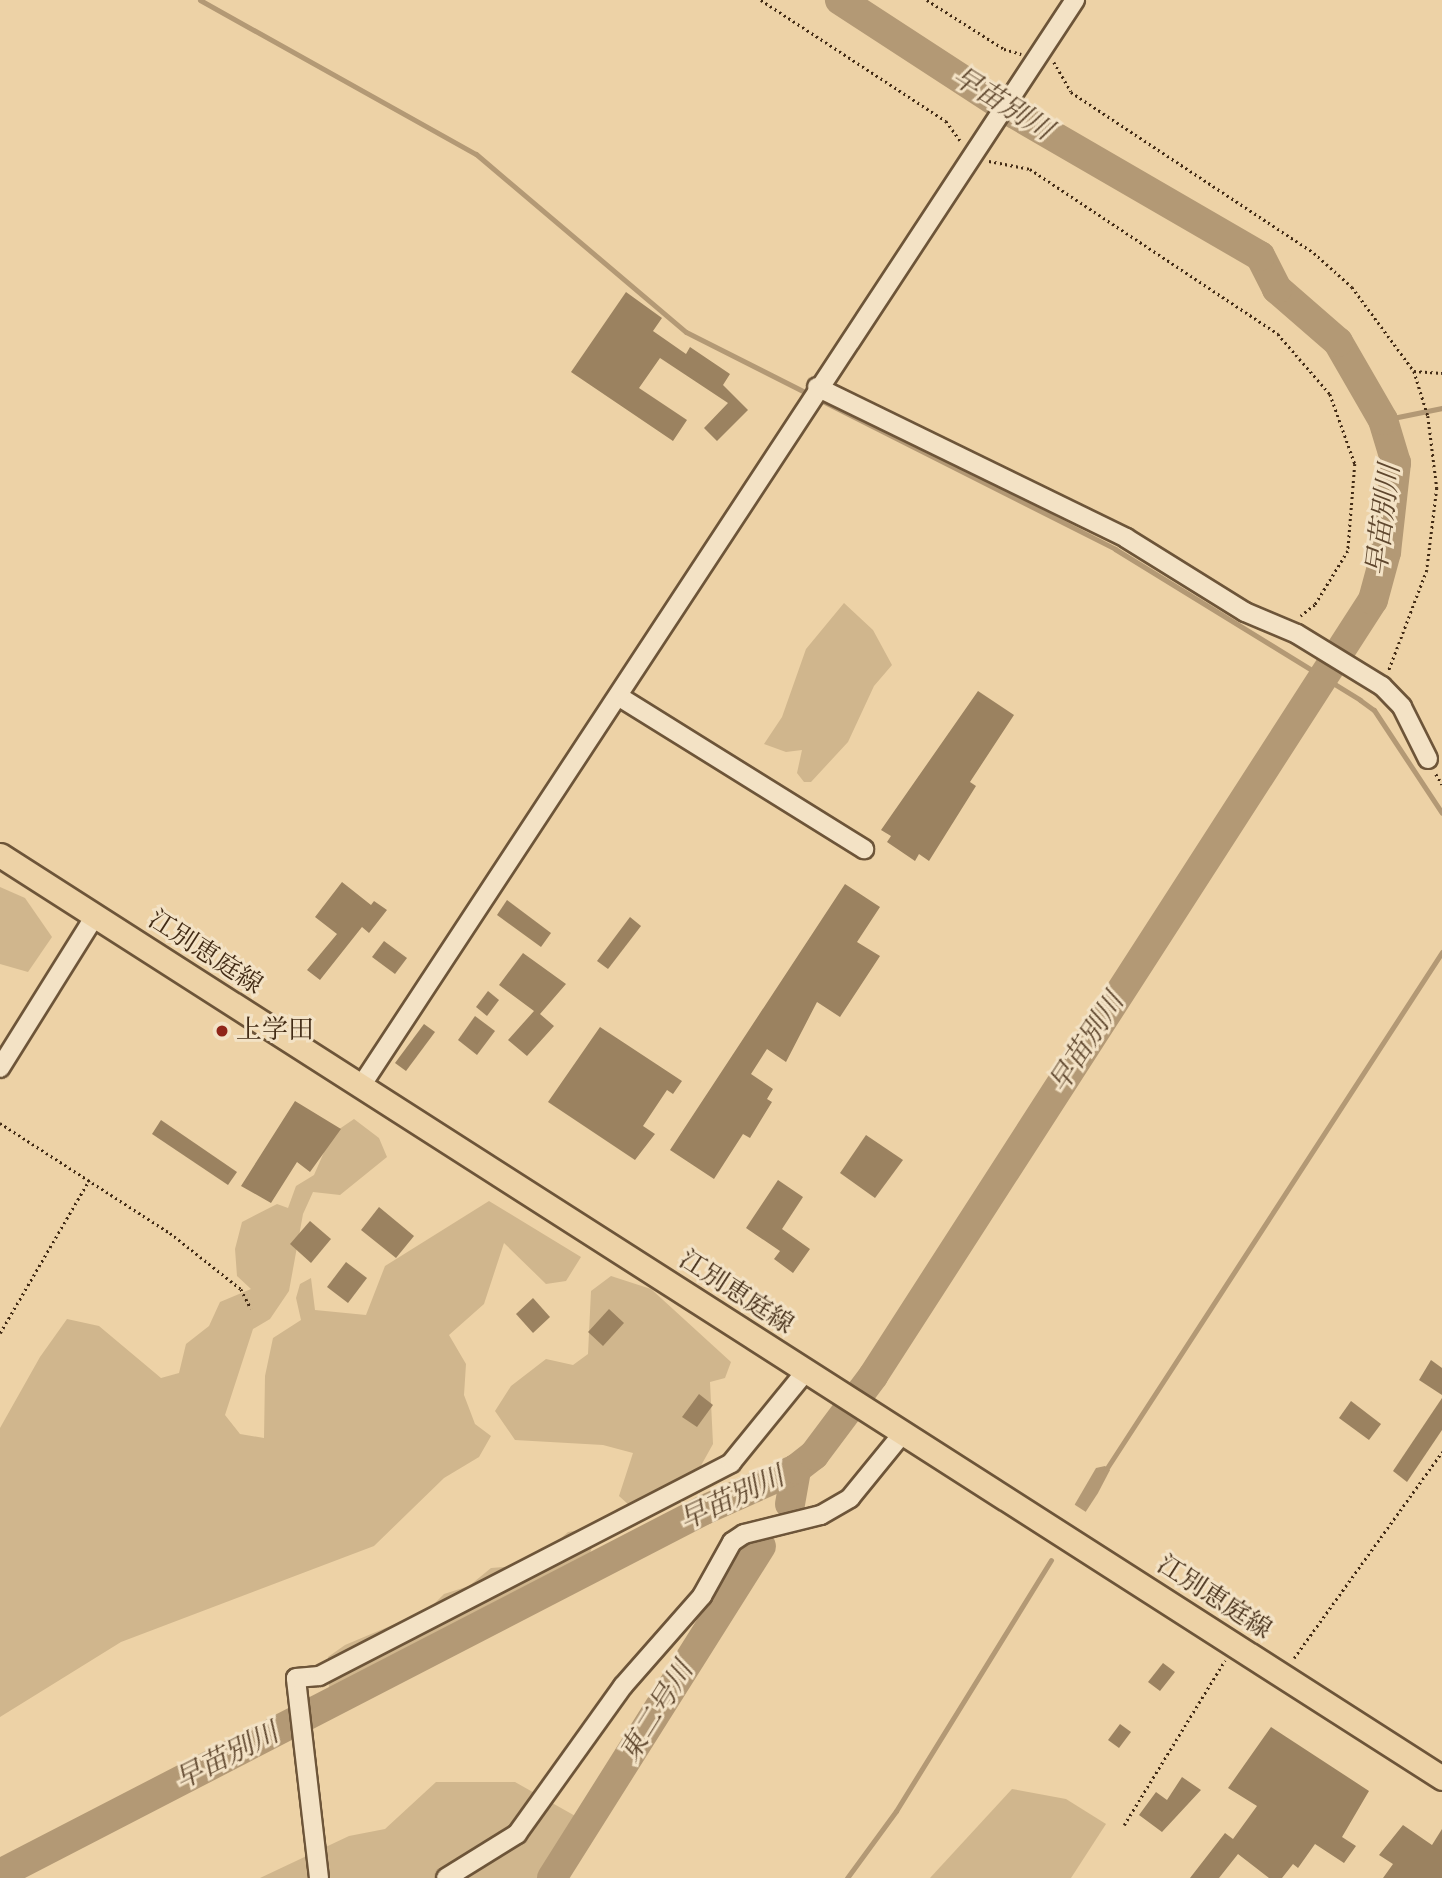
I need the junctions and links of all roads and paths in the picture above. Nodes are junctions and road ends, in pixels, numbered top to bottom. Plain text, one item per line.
1 (761, 0) edge
2 (928, 0) edge
3 (1074, 0) edge
4 (1038, 56) junction
5 (975, 152) junction
6 (1413, 371) junction
7 (1442, 373) edge
8 (813, 393) junction
9 (1291, 631) junction
10 (1378, 684) junction
11 (618, 696) junction
12 (1428, 759) dead end
13 (864, 849) dead end
14 (0, 855) edge
15 (95, 916) junction
16 (0, 1068) edge
17 (361, 1086) junction
18 (0, 1123) edge
19 (89, 1180) junction
20 (251, 1309) dead end
21 (0, 1333) edge
22 (813, 1375) junction
23 (897, 1429) junction
24 (1442, 1452) edge
25 (1234, 1645) junction
26 (1282, 1675) junction
27 (1442, 1778) edge
28 (1124, 1825) dead end
29 (318, 1878) edge
30 (446, 1878) edge

1 - 5 path
2 - 4 path
3 - 4 street
4 - 5 street
4 - 6 path
5 - 8 street
5 - 9 path
6 - 7 path
6 - 10 path
8 - 9 street
8 - 11 street
9 - 10 street
10 - 12 street
11 - 13 street
11 - 17 street
14 - 15 main road, 江別恵庭線
15 - 16 street
15 - 17 main road, 江別恵庭線
17 - 22 main road, 江別恵庭線
18 - 19 path
19 - 20 path
19 - 21 path
22 - 23 main road, 江別恵庭線
22 - 29 street
23 - 25 main road, 江別恵庭線
23 - 30 street
24 - 26 path
25 - 26 main road, 江別恵庭線
25 - 28 path
26 - 27 main road, 江別恵庭線

